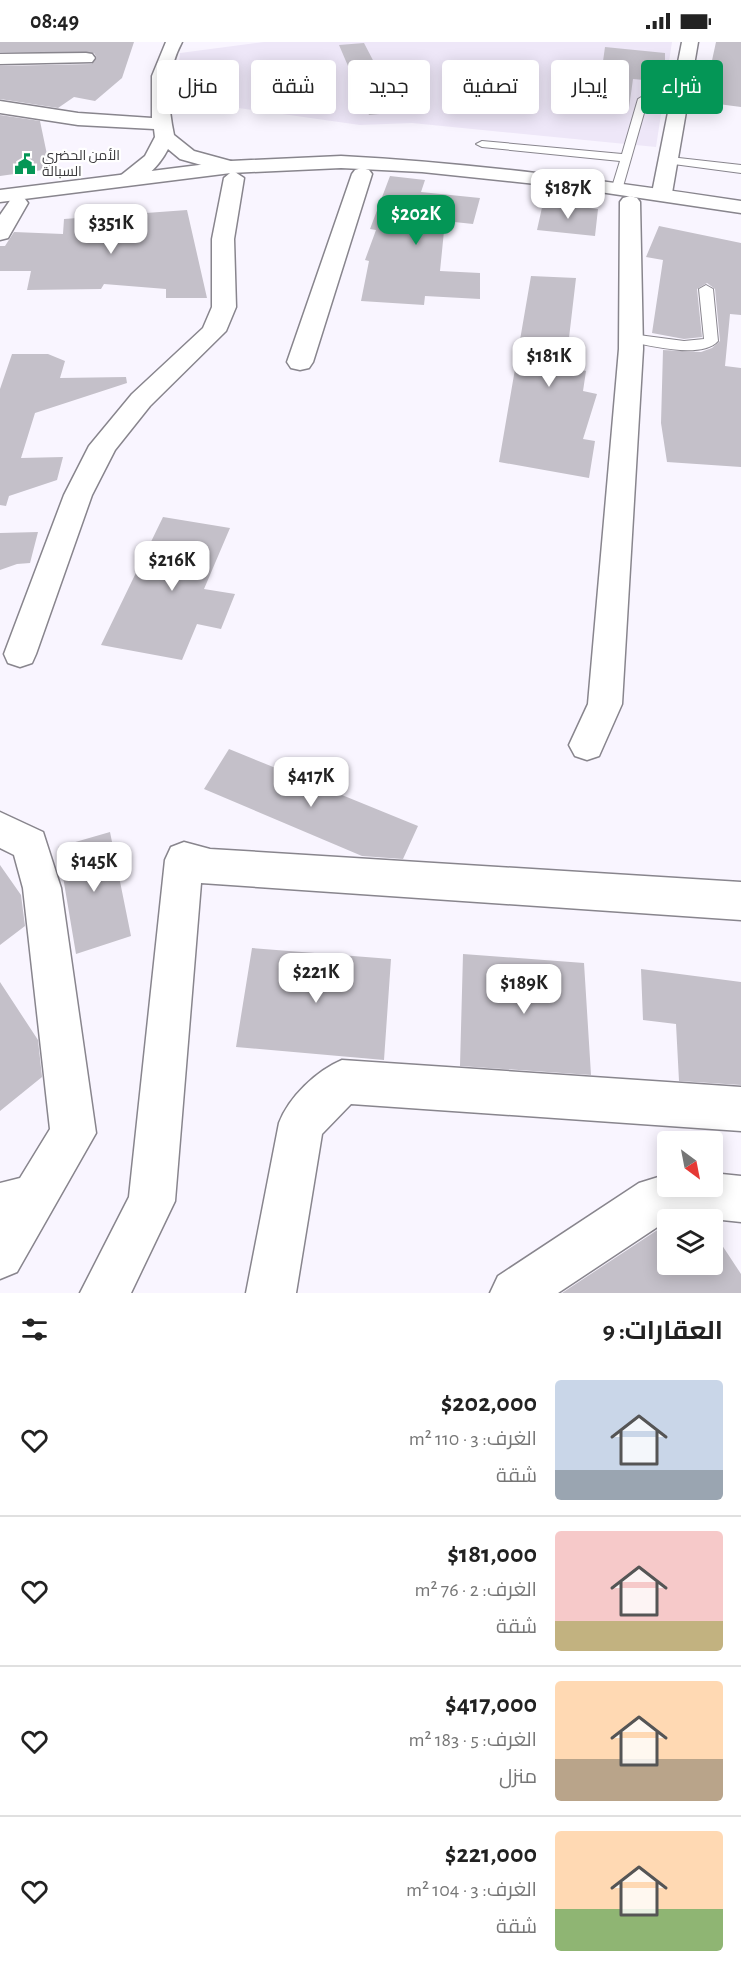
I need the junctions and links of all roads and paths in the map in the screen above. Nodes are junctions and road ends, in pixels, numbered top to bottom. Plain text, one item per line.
1 (174, 42) edge
2 (690, 42) edge
3 (86, 58) dead end
4 (0, 59) edge
5 (641, 106) edge
6 (0, 107) edge
7 (164, 130) junction
8 (482, 144) dead end
9 (626, 158) junction
10 (670, 161) junction
11 (741, 169) edge
12 (232, 172) junction
13 (362, 174) junction
14 (127, 180) junction
15 (662, 193) junction
16 (624, 195) junction
17 (6, 201) edge
18 (741, 207) edge
19 (741, 219) edge
20 (0, 233) edge
21 (706, 289) dead end
22 (631, 338) junction
23 (300, 362) dead end
24 (20, 654) dead end
25 (587, 745) dead end
26 (0, 829) edge
27 (741, 901) edge
28 (741, 1109) edge
29 (741, 1199) edge
30 (18, 1202) edge
31 (0, 1255) edge
32 (105, 1293) edge
33 (271, 1293) edge
34 (515, 1293) edge

1 - 7 street
2 - 10 street
3 - 4 street
5 - 9 lane
6 - 7 street
7 - 12 street
7 - 14 street
8 - 9 lane
9 - 16 lane
10 - 11 lane
10 - 15 street
12 - 13 street
12 - 14 street
12 - 16 street
12 - 17 street
12 - 24 street
13 - 16 street
13 - 23 street
14 - 17 street
15 - 16 street
15 - 18 street
16 - 19 street
16 - 22 street
17 - 20 street
21 - 22 lane
22 - 25 street
26 - 30 street
27 - 32 street
28 - 33 street
29 - 34 street
30 - 31 street

